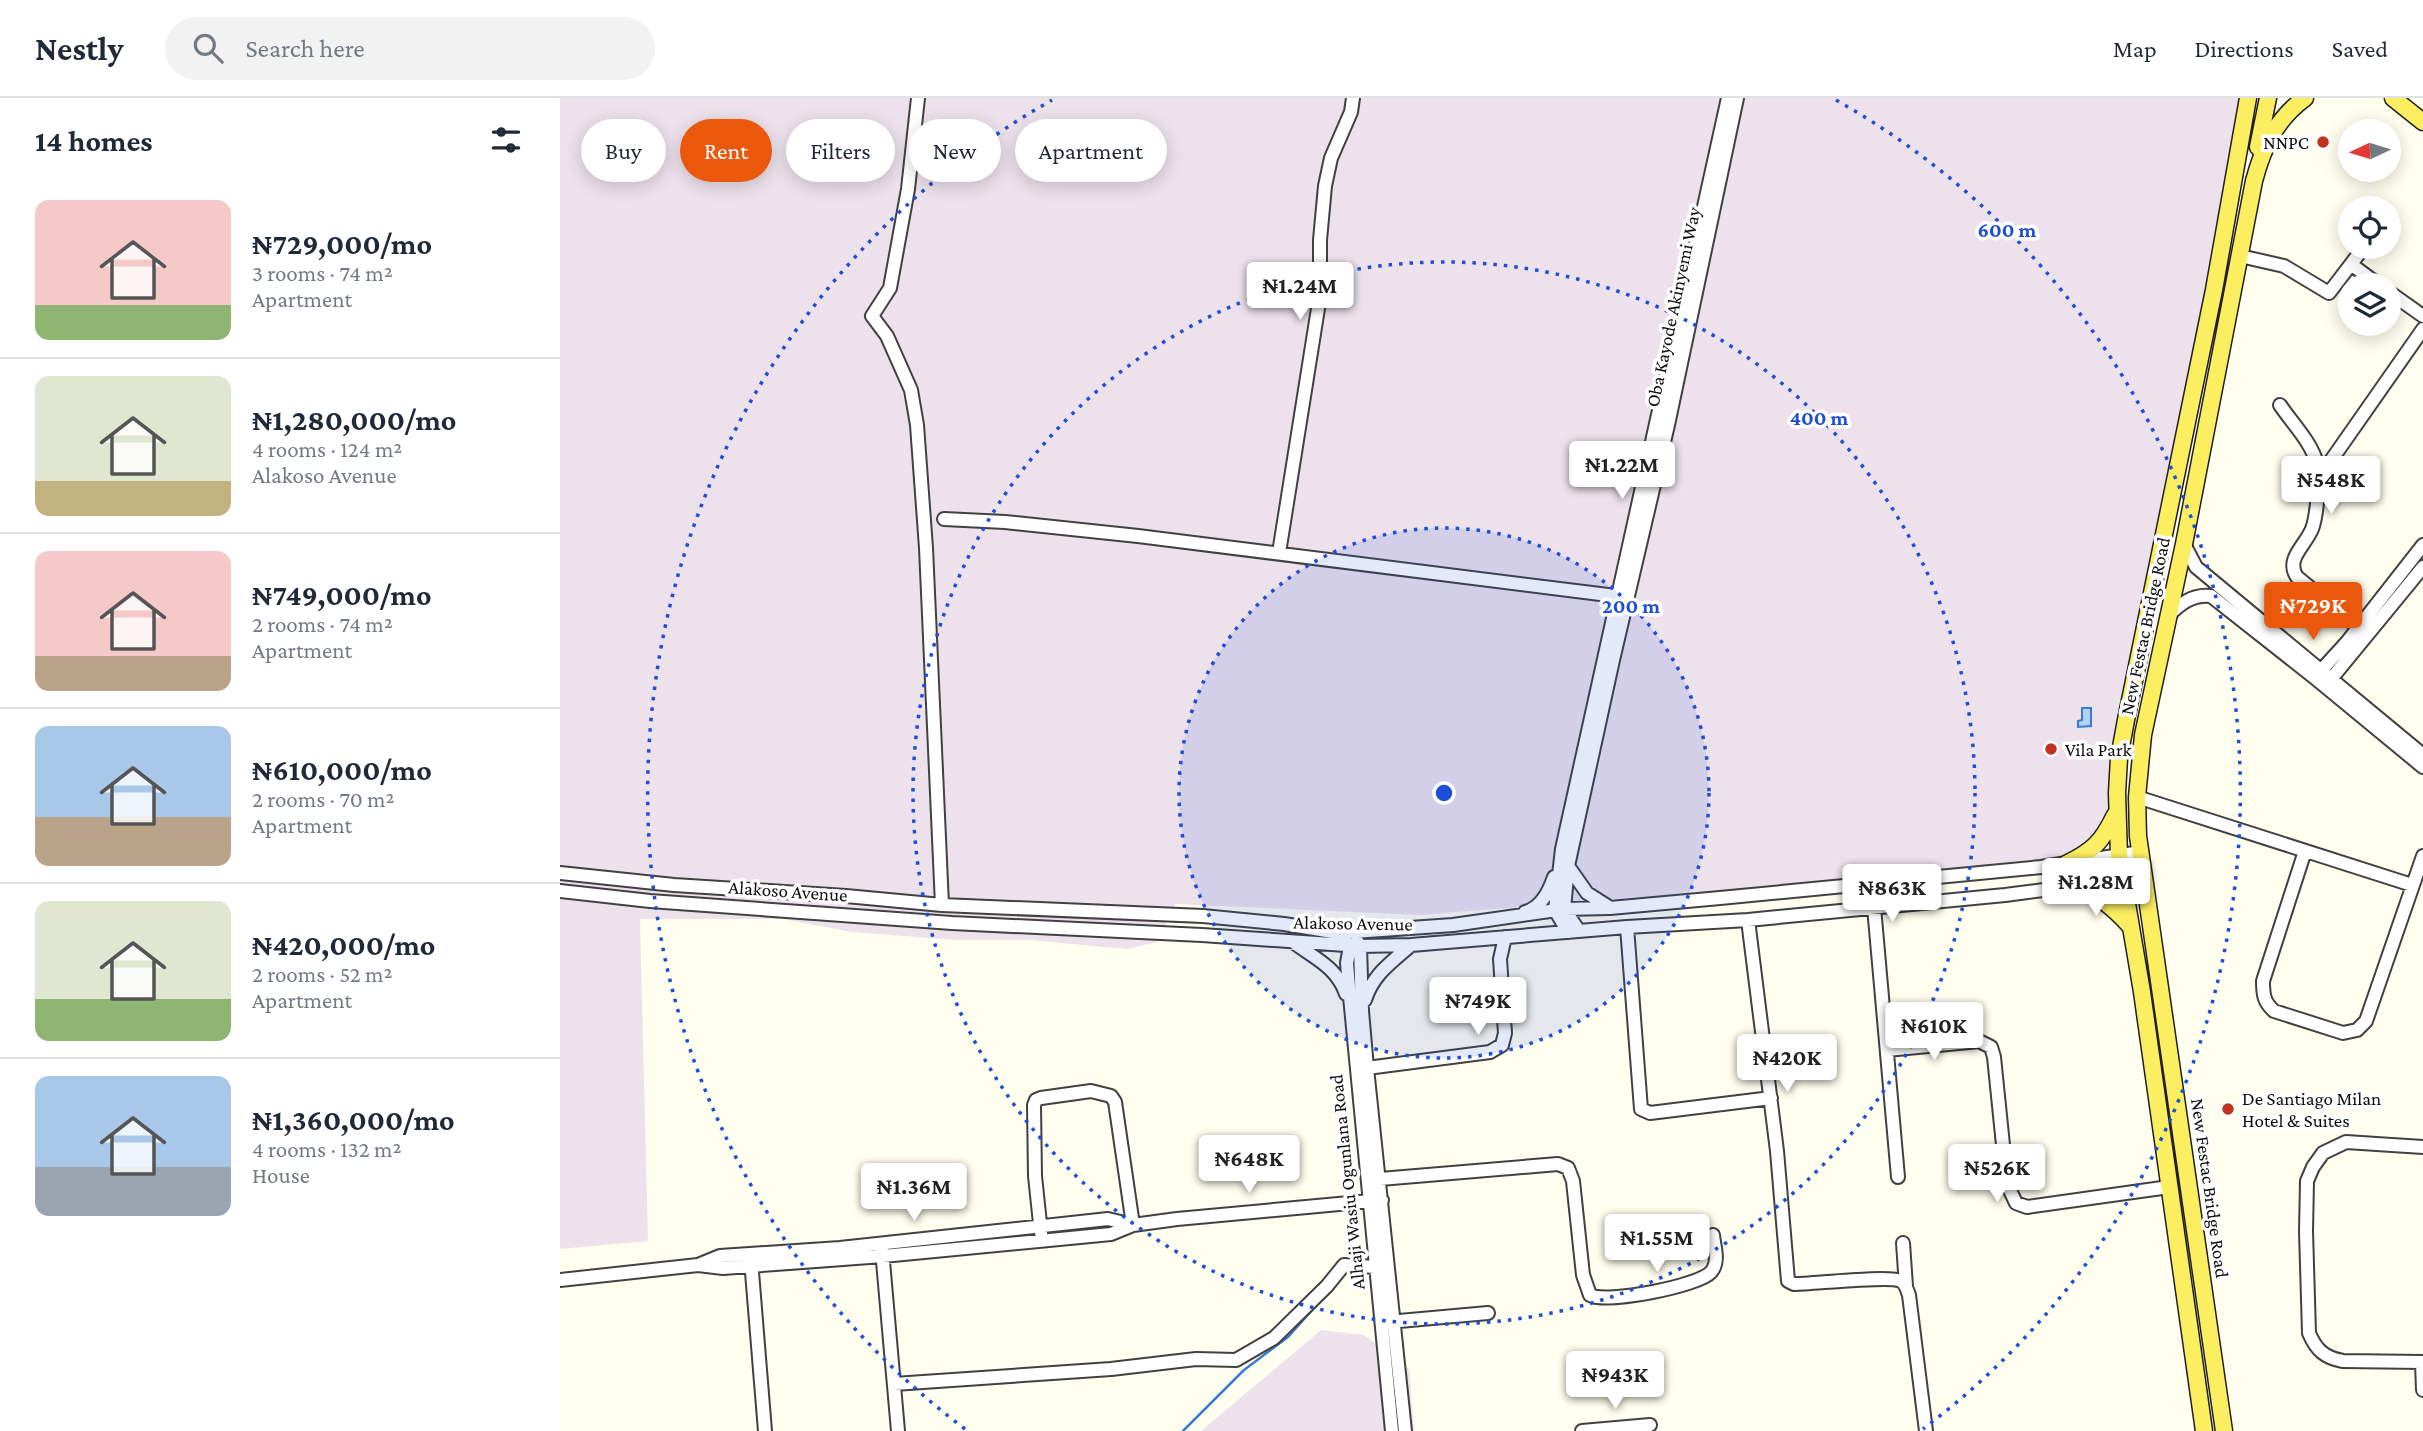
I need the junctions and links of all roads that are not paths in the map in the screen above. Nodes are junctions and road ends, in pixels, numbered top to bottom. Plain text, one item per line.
1 (918, 98) edge
2 (1353, 98) edge
3 (1728, 98) edge
4 (1737, 98) edge
5 (2248, 98) edge
6 (2256, 98) edge
7 (2268, 98) edge
8 (2305, 98) edge
9 (2393, 98) edge
10 (2423, 122) edge
11 (2257, 127) junction
12 (2240, 256) junction
13 (2355, 259) edge
14 (2351, 265) junction
15 (2362, 273) edge
16 (2401, 300) edge
17 (2423, 316) edge
18 (2423, 329) edge
19 (2206, 330) junction
20 (2224, 335) junction
21 (2280, 405) dead end
22 (2318, 468) junction
23 (944, 519) dead end
24 (2183, 544) junction
25 (2423, 545) edge
26 (1279, 553) junction
27 (2423, 567) edge
28 (1616, 596) junction
29 (2166, 617) junction
30 (2359, 628) junction
31 (2323, 679) junction
32 (2423, 755) edge
33 (2423, 767) edge
34 (2137, 797) junction
35 (2116, 813) junction
36 (2305, 851) junction
37 (2141, 852) junction
38 (2119, 856) junction
39 (2423, 856) edge
40 (1564, 863) junction
41 (2066, 864) junction
42 (560, 873) edge
43 (2144, 877) junction
44 (2122, 881) junction
45 (2412, 884) junction
46 (2077, 887) junction
47 (560, 891) edge
48 (942, 905) junction
49 (1874, 907) junction
50 (1609, 908) junction
51 (1559, 910) junction
52 (1497, 920) junction
53 (1748, 920) junction
54 (1627, 927) junction
55 (2131, 927) junction
56 (1574, 931) junction
57 (1505, 937) junction
58 (1350, 939) junction
59 (1293, 942) junction
60 (1411, 945) junction
61 (1356, 1008) junction
62 (1887, 1050) junction
63 (1367, 1068) junction
64 (1770, 1098) junction
65 (2181, 1136) junction
66 (2162, 1138) junction
67 (2423, 1147) edge
68 (1899, 1177) dead end
69 (1380, 1179) junction
70 (2168, 1187) junction
71 (1375, 1200) junction
72 (1133, 1225) junction
73 (1041, 1233) junction
74 (1713, 1235) dead end
75 (1903, 1243) dead end
76 (882, 1250) junction
77 (751, 1260) junction
78 (1375, 1267) junction
79 (560, 1280) edge
80 (1906, 1286) junction
81 (1488, 1313) dead end
82 (1387, 1322) junction
83 (2422, 1362) edge
84 (894, 1384) junction
85 (2423, 1390) edge
86 (1650, 1425) dead end
87 (765, 1431) edge
88 (898, 1431) edge
89 (1392, 1431) edge
90 (1405, 1431) edge
91 (1582, 1431) edge
92 (1926, 1431) edge
93 (2204, 1431) edge
94 (2224, 1431) edge

1 - 48 street
2 - 26 street
3 - 28 street, Oba Kayode Akinyemi Way
4 - 40 street, Oba Kayode Akinyemi Way
5 - 19 main road
6 - 11 main road
7 - 11 main road
8 - 12 main road, New Festac Bridge Road
9 - 10 main road
11 - 19 main road
11 - 20 main road
12 - 14 street
12 - 20 main road, New Festac Bridge Road
13 - 14 street
14 - 15 street
16 - 17 street
18 - 22 street
19 - 35 main road
20 - 24 main road, New Festac Bridge Road
21 - 22 street
22 - 30 street
23 - 26 street
24 - 29 main road, New Festac Bridge Road
24 - 31 street
25 - 30 street
26 - 28 street
27 - 31 street
28 - 40 street, Oba Kayode Akinyemi Way
29 - 31 street
29 - 34 main road, New Festac Bridge Road
30 - 31 street
31 - 32 street
31 - 33 street
34 - 36 street
34 - 37 main road, New Festac Bridge Road
35 - 38 main road
35 - 41 main road
36 - 45 street
36 - 45 street
37 - 38 street, Alakoso Avenue
37 - 43 main road, New Festac Bridge Road
38 - 41 street, Alakoso Avenue
38 - 44 main road
39 - 45 street
40 - 50 street
40 - 51 street, Oba Kayode Akinyemi Way
40 - 52 street
41 - 50 street, Alakoso Avenue
42 - 48 street, Alakoso Avenue
43 - 44 street, Alakoso Avenue
43 - 65 main road, New Festac Bridge Road
44 - 46 street, Alakoso Avenue
44 - 55 main road
46 - 49 street, Alakoso Avenue
46 - 55 main road
47 - 59 street, Alakoso Avenue
48 - 58 street, Alakoso Avenue
49 - 53 street, Alakoso Avenue
49 - 62 street
50 - 51 street, Alakoso Avenue
51 - 52 street, Alakoso Avenue
51 - 56 street
52 - 58 street, Alakoso Avenue
53 - 54 street, Alakoso Avenue
53 - 64 street
54 - 56 street, Alakoso Avenue
54 - 64 street
55 - 66 main road
56 - 57 street, Alakoso Avenue
57 - 60 street, Alakoso Avenue
57 - 63 street
58 - 59 street, Alakoso Avenue
58 - 60 street, Alakoso Avenue
58 - 61 street, Alhaji Wasiu Ogunlana Road
59 - 61 street
60 - 61 street
61 - 63 street, Alhaji Wasiu Ogunlana Road
61 - 71 street, Alhaji Wasiu Ogunlana Road
62 - 68 street
62 - 70 street
63 - 69 street, Alhaji Wasiu Ogunlana Road
64 - 80 street
65 - 66 main road
65 - 94 main road, New Festac Bridge Road
66 - 70 main road
67 - 83 street
69 - 71 street, Alhaji Wasiu Ogunlana Road
69 - 74 street
70 - 93 main road
71 - 72 street
71 - 78 street, Alhaji Wasiu Ogunlana Road
71 - 82 street, Alhaji Wasiu Ogunlana Road
72 - 73 street
72 - 73 street
73 - 76 street
75 - 80 street
76 - 77 street
76 - 84 street
77 - 79 street
77 - 87 street
78 - 82 street, Alhaji Wasiu Ogunlana Road
78 - 84 street
80 - 92 street
81 - 82 street
82 - 89 street, Alhaji Wasiu Ogunlana Road
82 - 90 street, Alhaji Wasiu Ogunlana Road
83 - 85 street
84 - 88 street
86 - 91 street

